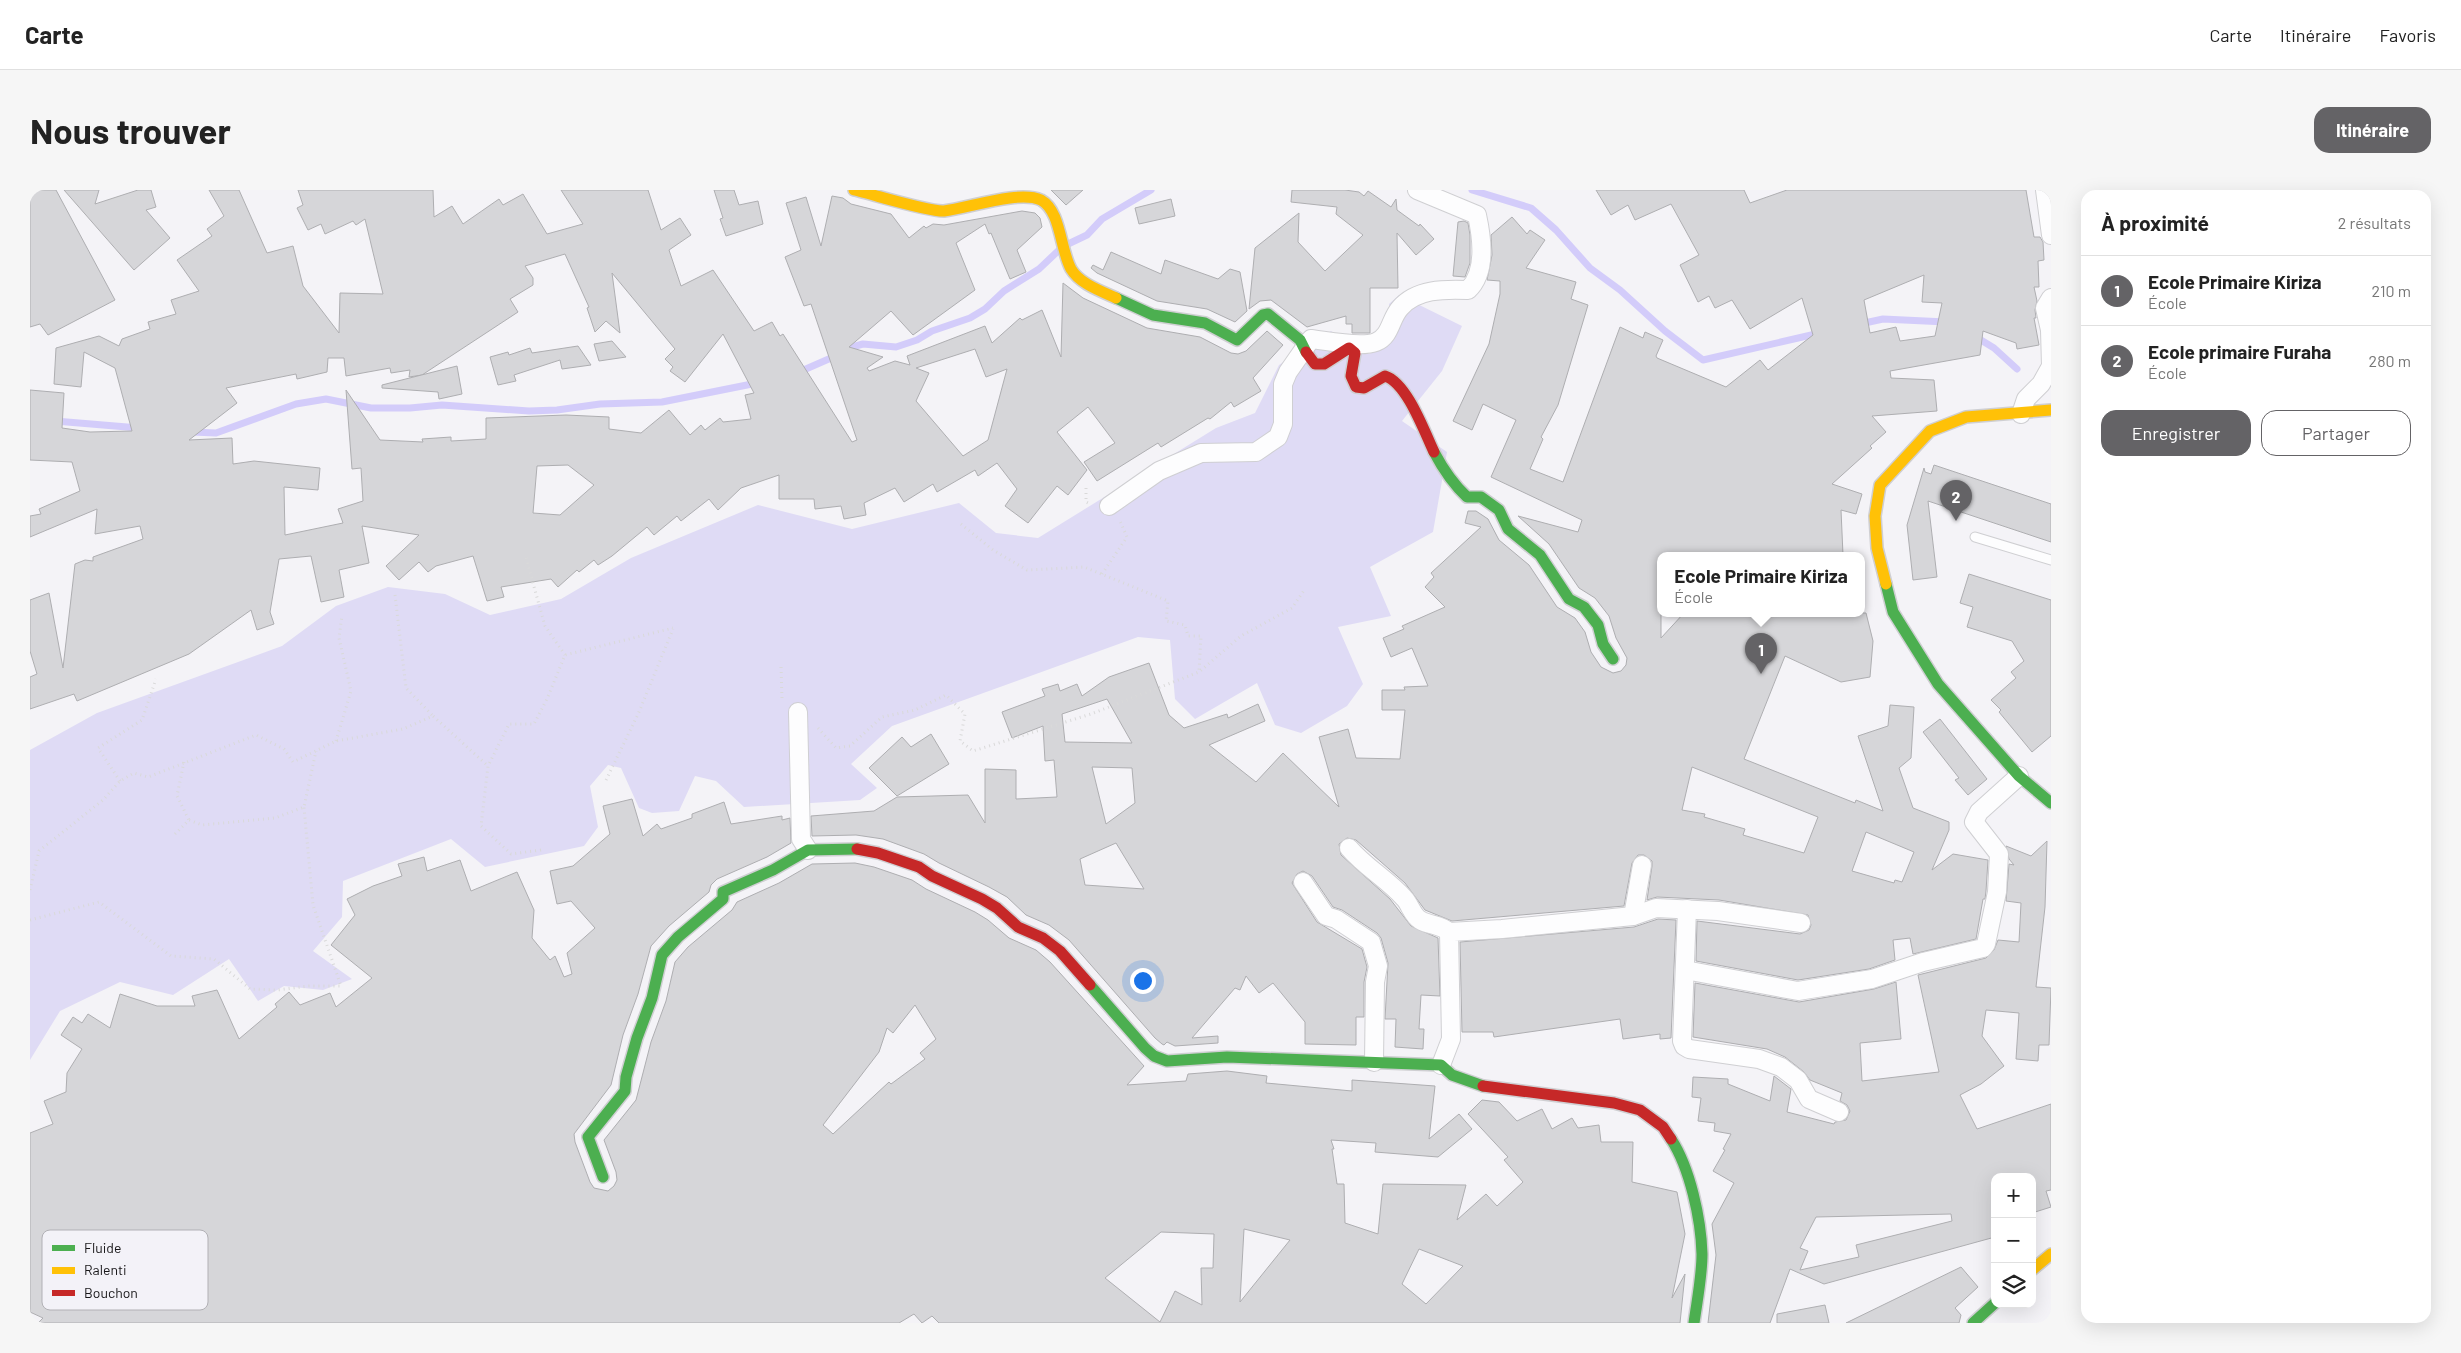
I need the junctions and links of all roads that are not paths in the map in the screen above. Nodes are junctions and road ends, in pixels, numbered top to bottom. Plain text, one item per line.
1 (854, 190) edge
2 (1417, 190) edge
3 (2045, 190) edge
4 (923, 198) edge
5 (2051, 235) edge
6 (2051, 298) edge
7 (1304, 349) junction
8 (2051, 410) edge
9 (2021, 414) junction
10 (1110, 506) dead end
11 (1975, 537) dead end
12 (2051, 560) edge
13 (1613, 659) dead end
14 (798, 712) road end
15 (2019, 776) junction
16 (2051, 803) edge
17 (1349, 848) dead end
18 (808, 850) junction
19 (1642, 865) dead end
20 (1303, 882) dead end
21 (1687, 909) junction
22 (1633, 916) junction
23 (1801, 923) dead end
24 (1449, 932) junction
25 (1685, 970) junction
26 (1374, 1062) junction
27 (1441, 1065) junction
28 (1839, 1112) dead end
29 (603, 1177) dead end
30 (2051, 1254) edge
31 (2036, 1267) edge
32 (1991, 1307) edge
33 (1977, 1322) edge
34 (1694, 1323) edge

1 - 4 street
2 - 7 street
3 - 5 street
4 - 7 street
6 - 9 street
7 - 10 street
7 - 13 street
8 - 9 street
9 - 15 street
11 - 12 lane
14 - 18 street
15 - 16 street
15 - 25 street
17 - 24 street
18 - 26 street
18 - 29 street
19 - 22 street
20 - 26 street
21 - 22 street
21 - 23 street
21 - 25 street
22 - 24 street
24 - 27 street
25 - 28 street
26 - 27 street
27 - 34 street
30 - 31 street
32 - 33 street

